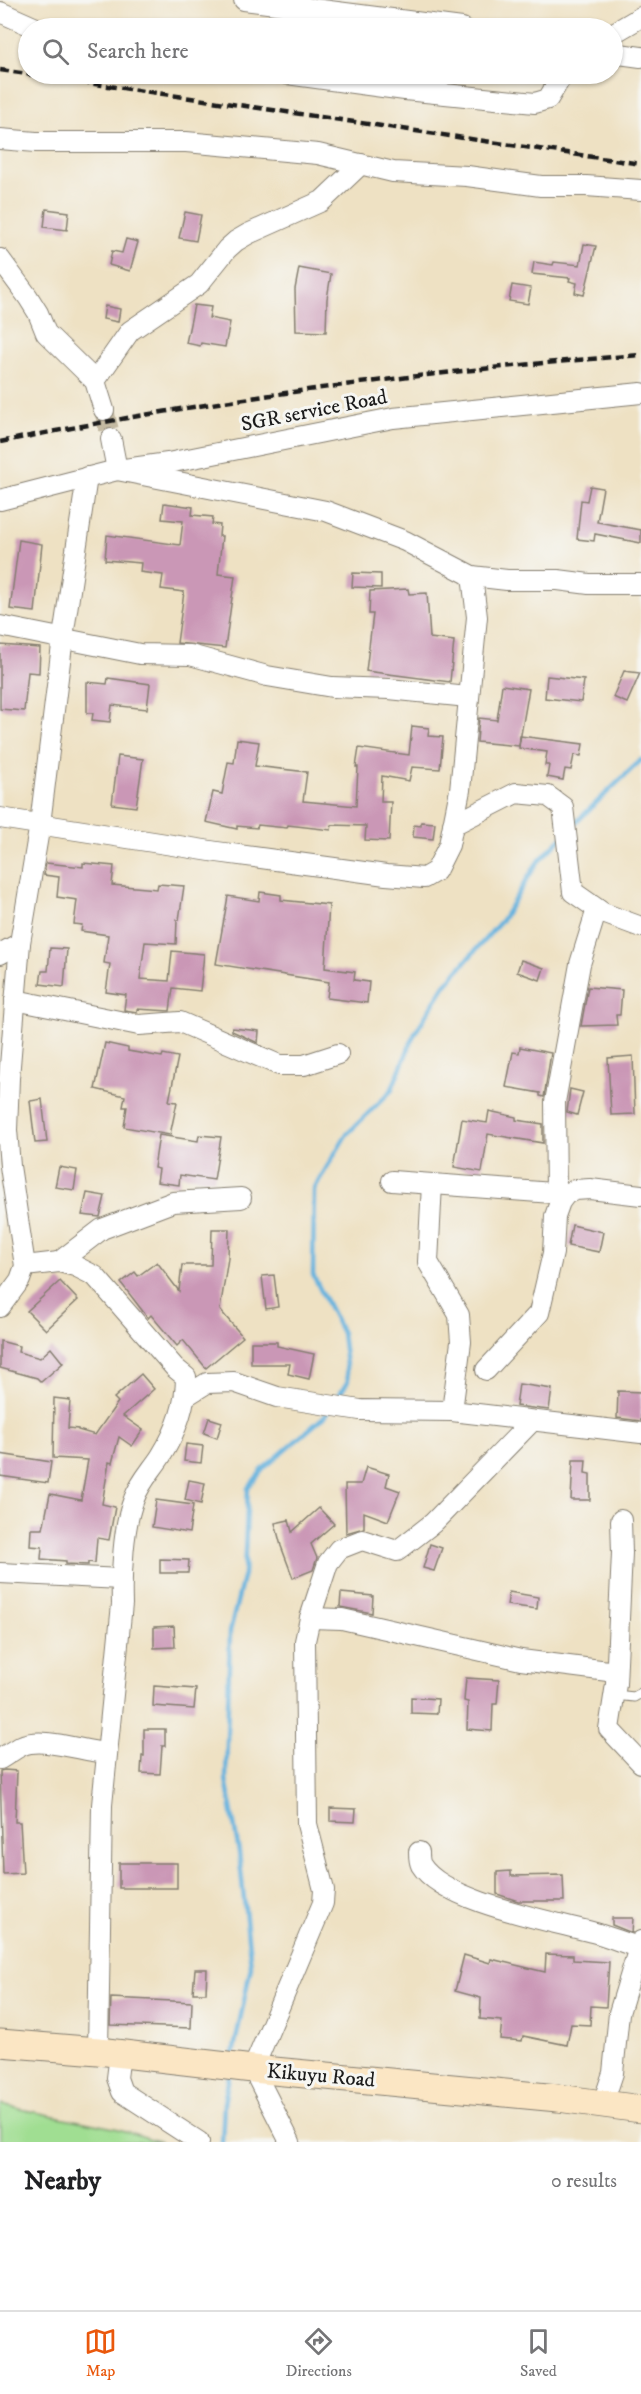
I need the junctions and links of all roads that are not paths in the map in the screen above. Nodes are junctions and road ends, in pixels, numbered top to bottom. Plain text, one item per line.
1 (244, 0) edge
2 (0, 12) edge
3 (641, 17) edge
4 (384, 18) edge
5 (18, 20) edge
6 (623, 28) edge
7 (623, 55) edge
8 (641, 57) edge
9 (361, 84) edge
10 (557, 84) edge
11 (0, 139) edge
12 (362, 164) junction
13 (641, 190) edge
14 (0, 259) edge
15 (95, 381) junction
16 (641, 393) edge
17 (104, 410) tunnel mouth
18 (111, 439) tunnel mouth
19 (117, 470) junction
20 (87, 477) junction
21 (0, 500) edge
22 (472, 576) junction
23 (641, 584) edge
24 (0, 626) edge
25 (63, 637) junction
26 (468, 697) junction
27 (0, 818) edge
28 (40, 824) junction
29 (453, 825) junction
30 (597, 909) junction
31 (641, 927) edge
32 (20, 943) junction
33 (0, 954) edge
34 (15, 1000) junction
35 (338, 1054) dead end
36 (392, 1181) dead end
37 (432, 1184) junction
38 (561, 1194) junction
39 (641, 1195) edge
40 (241, 1198) dead end
41 (59, 1262) junction
42 (25, 1266) junction
43 (2, 1303) edge
44 (486, 1370) dead end
45 (186, 1396) junction
46 (453, 1411) junction
47 (532, 1421) junction
48 (641, 1433) edge
49 (621, 1520) dead end
50 (0, 1573) edge
51 (121, 1580) junction
52 (310, 1618) junction
53 (616, 1672) junction
54 (641, 1694) edge
55 (615, 1695) junction
56 (106, 1753) junction
57 (0, 1759) edge
58 (641, 1763) edge
59 (418, 1852) dead end
60 (640, 1944) edge
61 (0, 2043) edge
62 (109, 2053) junction
63 (238, 2068) junction
64 (603, 2103) junction
65 (641, 2109) edge
66 (200, 2142) edge
67 (290, 2142) edge

1 - 4 street
2 - 5 street
3 - 6 street
7 - 8 street
9 - 10 street
11 - 12 street
12 - 13 street
12 - 15 street
14 - 15 street
15 - 17 street
16 - 19 street, SGR service Road
18 - 19 street
19 - 20 street, SGR service Road
19 - 22 street
20 - 21 street, SGR service Road
20 - 25 street
22 - 23 street
22 - 26 street
24 - 25 street
25 - 26 street
25 - 28 street
26 - 29 street
27 - 28 street
28 - 29 street
28 - 32 street
29 - 30 street
30 - 31 street
30 - 38 street
32 - 33 street
32 - 34 street
34 - 35 street
34 - 42 street
36 - 37 street
37 - 38 street
37 - 46 street
38 - 39 street
38 - 44 street
40 - 41 street
41 - 42 street
41 - 45 street
42 - 43 street
45 - 46 street
45 - 51 street
46 - 47 street
47 - 48 street
47 - 52 street
49 - 53 street
50 - 51 street
51 - 56 street
52 - 53 street
52 - 63 street
53 - 55 street
54 - 55 lane
55 - 58 street
56 - 57 street
56 - 62 street
59 - 60 street
60 - 64 street
61 - 62 main road, Kikuyu Road
62 - 63 main road, Kikuyu Road
62 - 66 street
63 - 64 main road, Kikuyu Road
63 - 67 street
64 - 65 main road, Kikuyu Road

